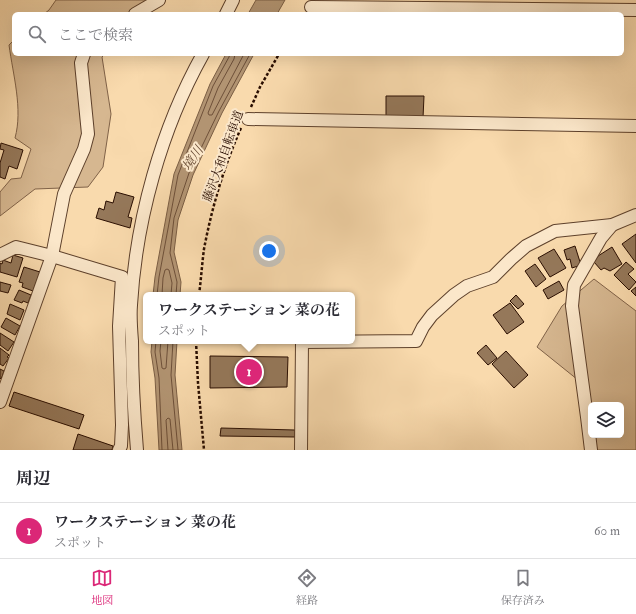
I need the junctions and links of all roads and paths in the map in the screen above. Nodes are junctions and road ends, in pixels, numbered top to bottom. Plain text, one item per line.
1 (159, 0) edge
2 (234, 0) edge
3 (311, 7) dead end
4 (636, 10) edge
5 (138, 12) edge
6 (227, 12) edge
7 (83, 56) edge
8 (202, 56) edge
9 (278, 56) edge
10 (246, 119) junction
11 (636, 126) edge
12 (636, 215) edge
13 (612, 225) junction
14 (0, 255) edge
15 (52, 256) junction
16 (200, 292) edge
17 (355, 342) edge
18 (196, 344) edge
19 (302, 344) edge
20 (0, 402) edge
21 (119, 450) edge
22 (137, 450) edge
23 (204, 450) edge
24 (301, 450) edge
25 (590, 450) edge

1 - 5 street
2 - 6 street
3 - 4 street
7 - 15 street
8 - 22 street
9 - 10 path, 藤沢大和自転車道
10 - 11 street
10 - 16 path, 藤沢大和自転車道
12 - 13 street
13 - 17 street
13 - 25 street
14 - 15 street
15 - 20 street
15 - 21 street
18 - 23 path
19 - 24 street

